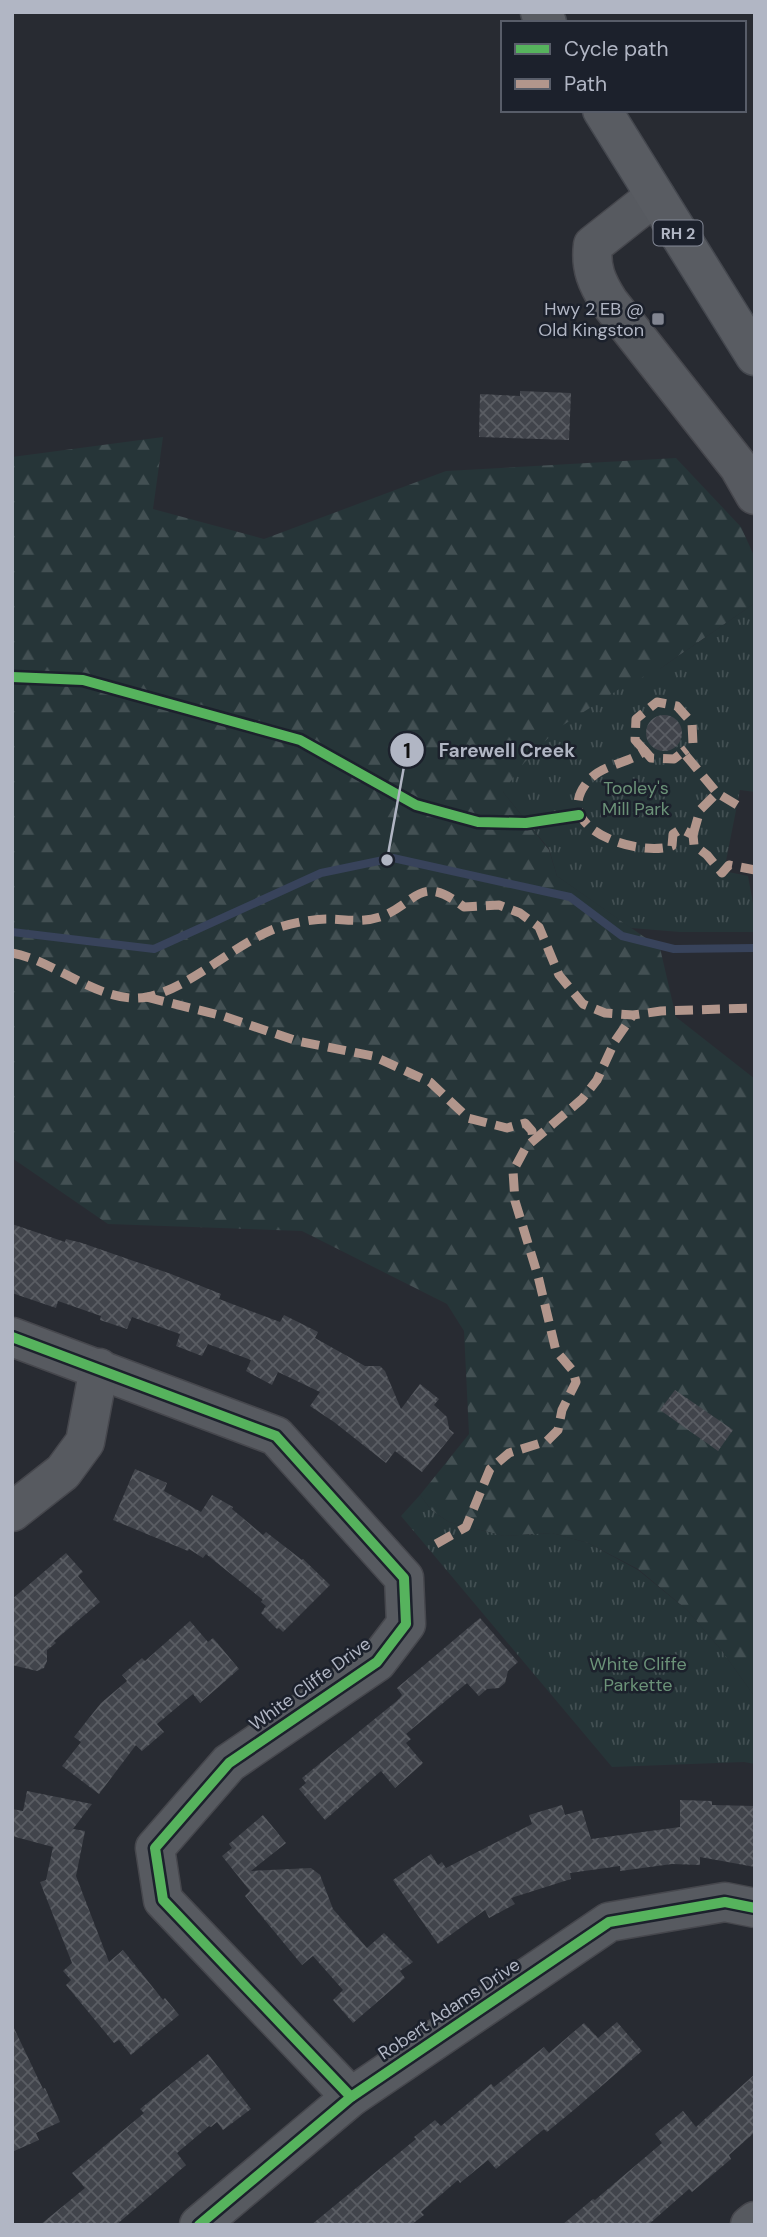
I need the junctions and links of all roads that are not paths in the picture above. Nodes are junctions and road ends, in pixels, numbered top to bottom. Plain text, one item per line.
1 (602, 112) edge
2 (655, 196) junction
3 (755, 356) edge
4 (755, 495) edge
5 (12, 1337) edge
6 (99, 1368) junction
7 (12, 1512) edge
8 (755, 1908) edge
9 (351, 2096) junction
10 (755, 2221) edge
11 (199, 2225) edge
12 (750, 2225) edge

1 - 2 main road, RH 2
2 - 3 main road, RH 2
2 - 4 street
5 - 6 street, White Cliffe Drive
6 - 7 street
6 - 9 street, White Cliffe Drive
8 - 9 street, Robert Adams Drive
9 - 11 street, Robert Adams Drive
10 - 12 street

